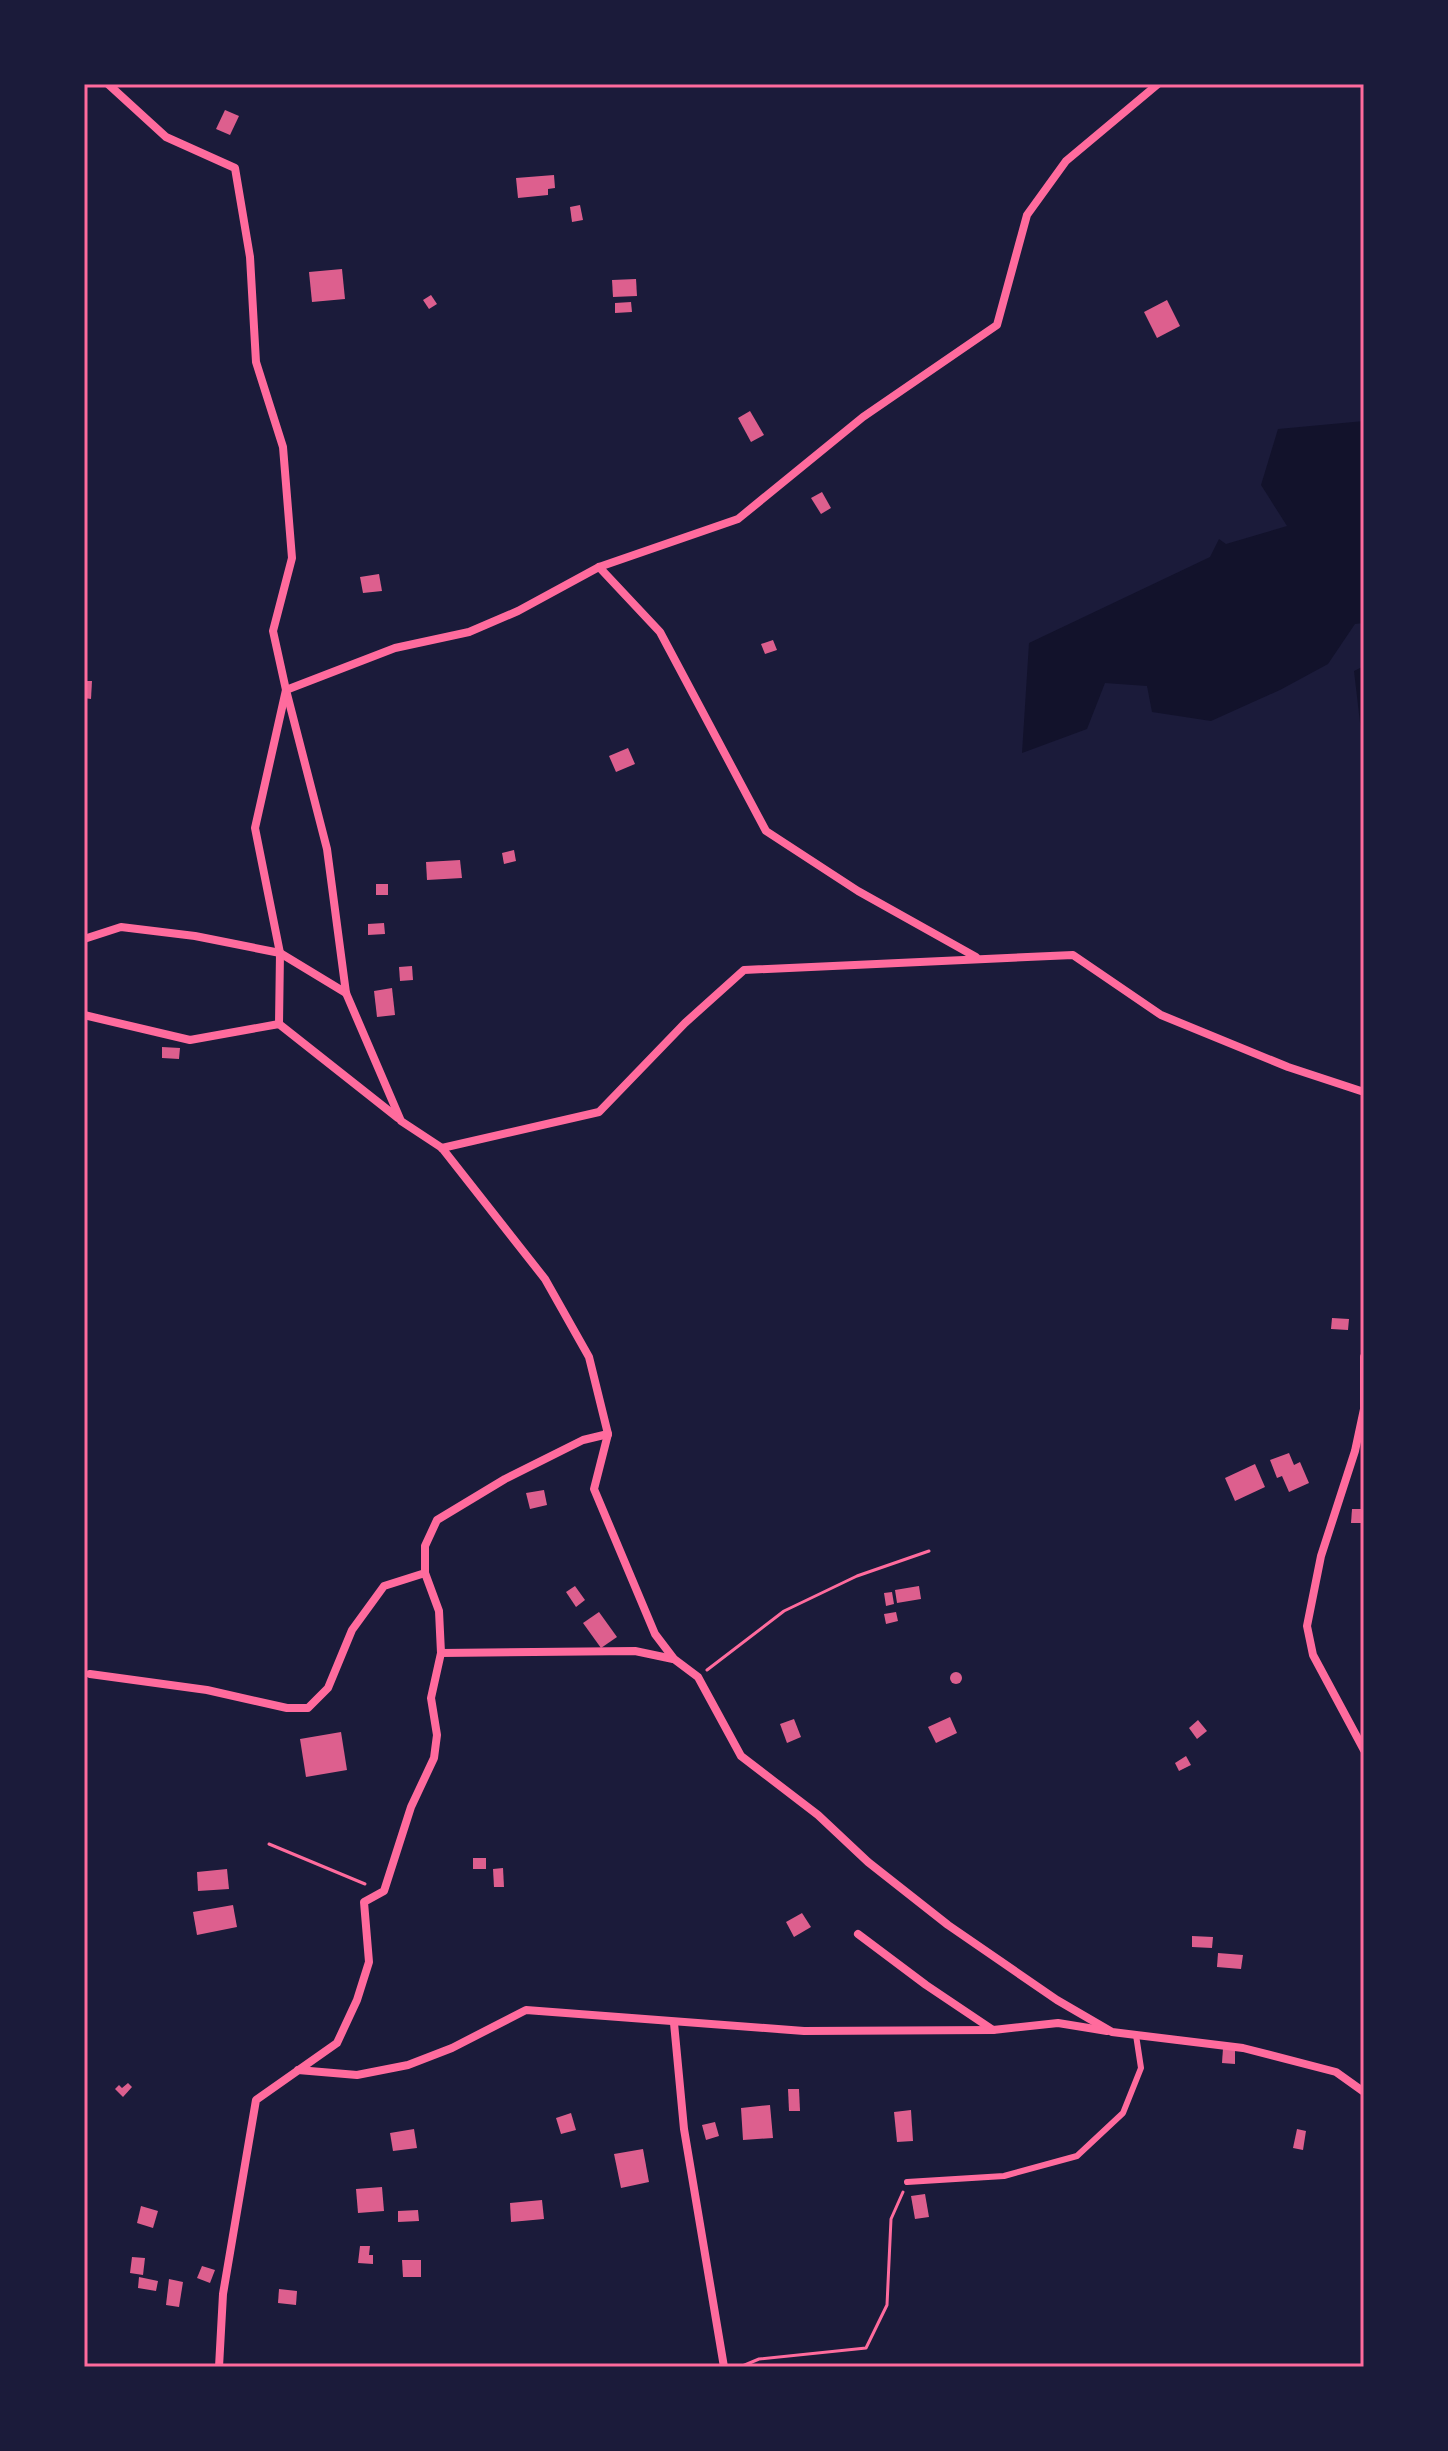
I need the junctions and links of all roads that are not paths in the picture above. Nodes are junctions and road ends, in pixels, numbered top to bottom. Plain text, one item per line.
1 (108, 84) edge
2 (1158, 84) edge
3 (599, 567) junction
4 (286, 690) junction
5 (84, 939) edge
6 (280, 953) junction
7 (978, 958) junction
8 (346, 993) junction
9 (84, 1015) edge
10 (279, 1024) junction
11 (1364, 1092) edge
12 (401, 1121) junction
13 (442, 1148) junction
14 (1364, 1357) edge
15 (1364, 1408) edge
16 (608, 1434) junction
17 (425, 1573) junction
18 (441, 1653) junction
19 (674, 1659) junction
20 (90, 1674) dead end
21 (1364, 1750) edge
22 (858, 1934) dead end
23 (674, 2023) junction
24 (993, 2030) junction
25 (1112, 2032) junction
26 (1136, 2035) junction
27 (298, 2070) junction
28 (1364, 2092) edge
29 (907, 2182) road end
30 (219, 2367) edge
31 (724, 2367) edge

1 - 4 street
2 - 3 street
3 - 4 street
3 - 7 street
4 - 6 street
4 - 8 street
5 - 6 street
6 - 8 street
6 - 10 street
7 - 11 street
7 - 13 street
8 - 12 street
9 - 10 street
10 - 12 street
12 - 13 street
13 - 16 street
14 - 15 street
15 - 21 street
16 - 17 street
16 - 19 street
17 - 18 street
17 - 20 street
18 - 19 street
18 - 27 street
19 - 25 street
22 - 24 street
23 - 24 street
23 - 27 street
23 - 31 street
24 - 25 street
25 - 26 street
26 - 28 street
26 - 29 lane
27 - 30 street

